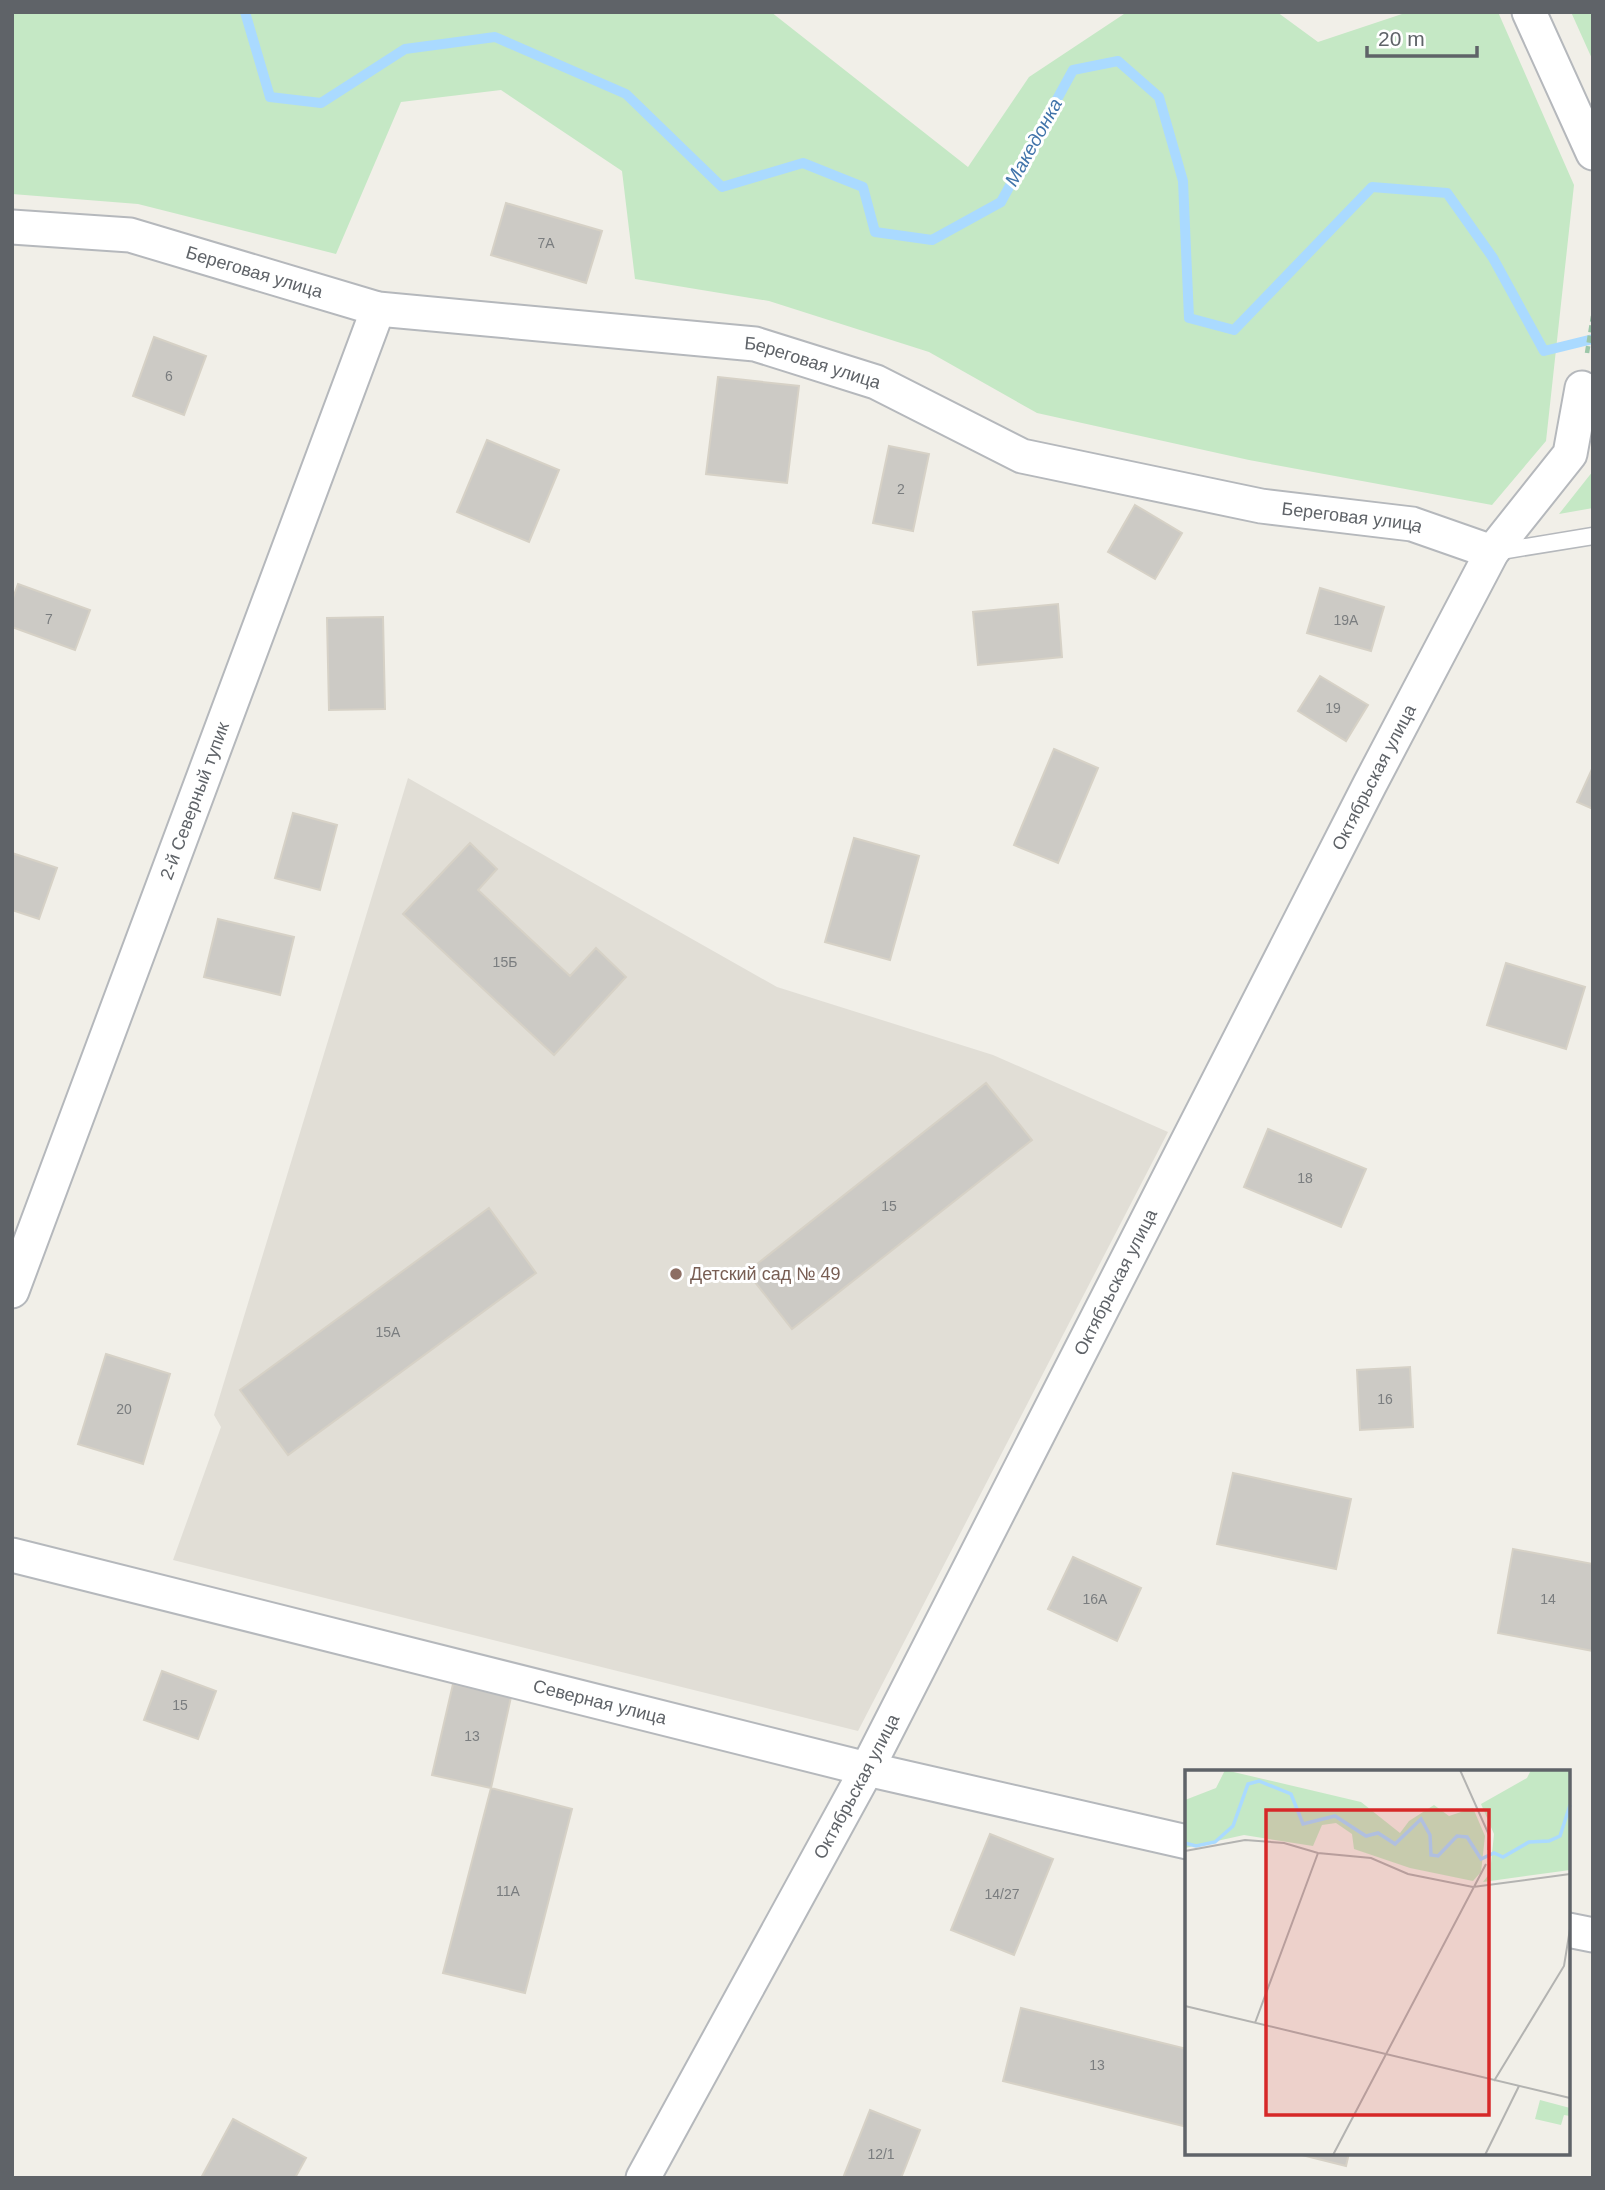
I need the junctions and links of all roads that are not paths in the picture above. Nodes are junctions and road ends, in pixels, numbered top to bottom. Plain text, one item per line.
1 (1529, 12) edge
2 (1593, 153) edge
3 (12, 226) edge
4 (378, 309) junction
5 (1582, 388) dead end
6 (1593, 536) edge
7 (1492, 552) junction
8 (12, 1291) edge
9 (12, 1555) edge
10 (867, 1769) junction
11 (1185, 1842) edge
12 (1570, 1930) edge
13 (1593, 1935) edge
14 (643, 2178) edge

1 - 2 street
3 - 4 street, Береговая улица
4 - 7 street, Береговая улица
4 - 8 street, 2-й Северный тупик
5 - 7 street, Октябрьская улица
6 - 7 lane, Береговая улица
7 - 10 street, Октябрьская улица
9 - 10 street, Северная улица
10 - 11 street, Северная улица
10 - 14 street, Октябрьская улица
12 - 13 street

